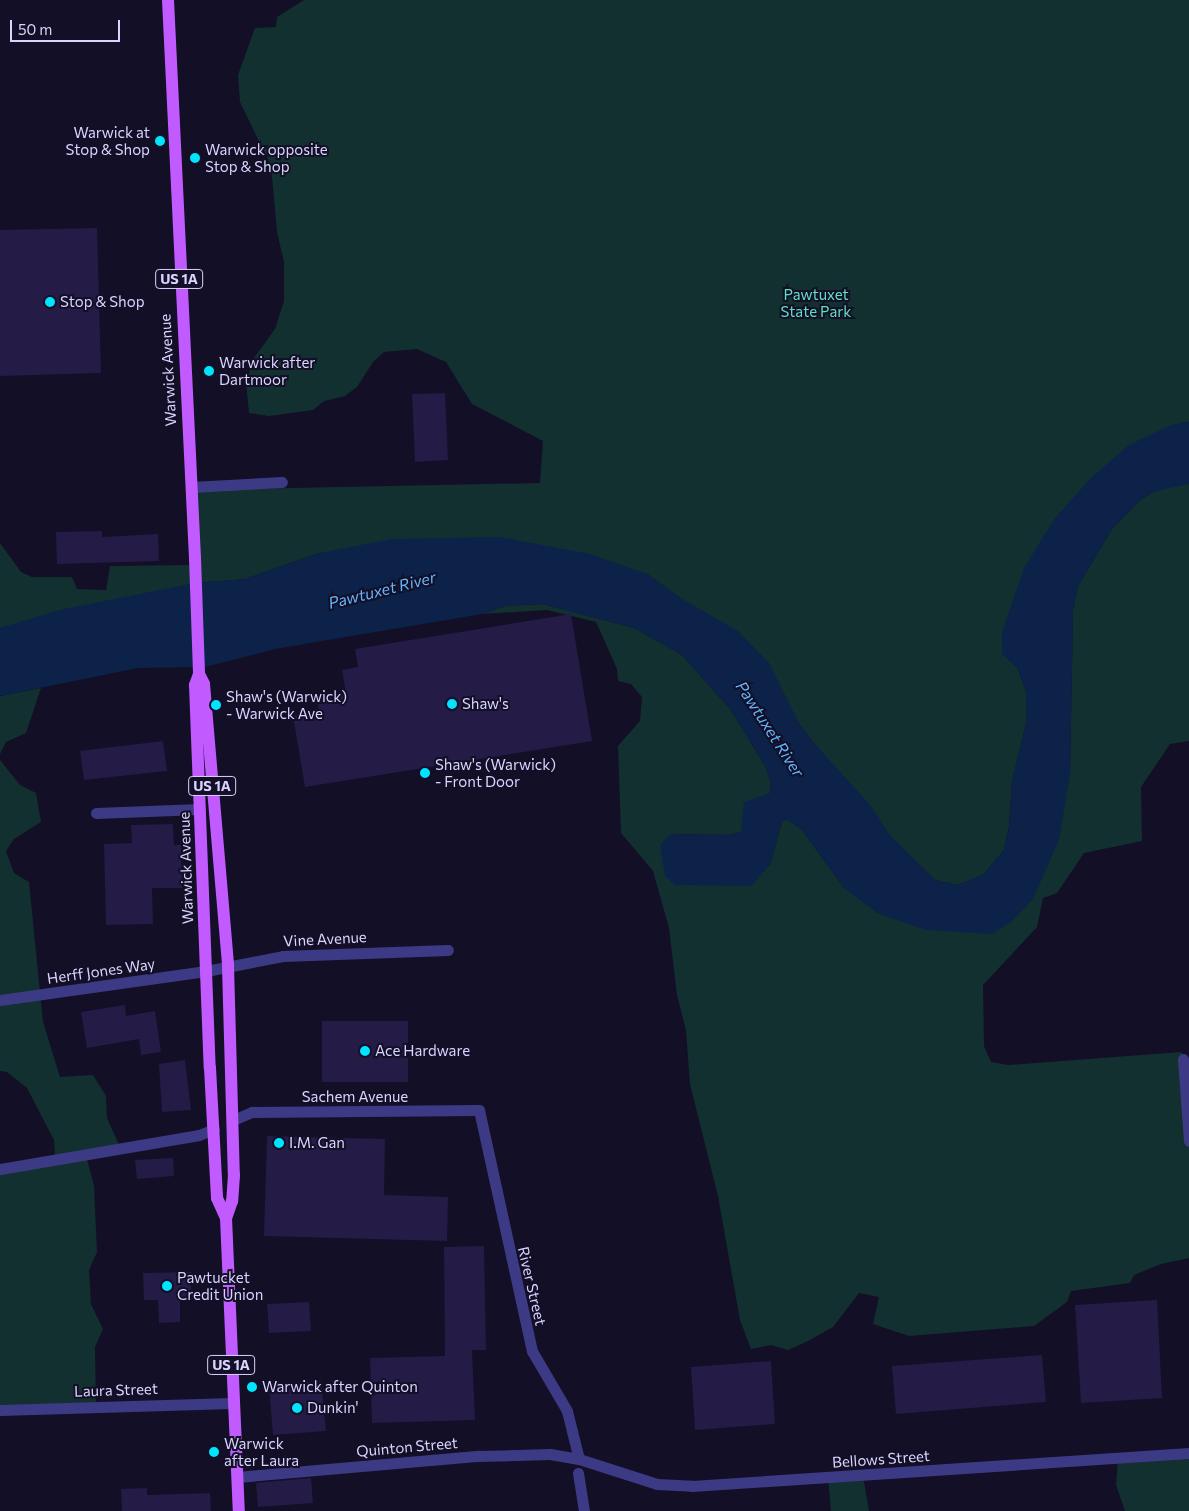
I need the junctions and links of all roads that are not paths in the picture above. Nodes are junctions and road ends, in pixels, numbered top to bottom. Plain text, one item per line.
1 (168, 0) edge
2 (282, 482) dead end
3 (190, 487) junction
4 (198, 671) junction
5 (200, 809) junction
6 (96, 812) dead end
7 (448, 950) dead end
8 (228, 966) junction
9 (206, 971) junction
10 (0, 1000) edge
11 (1183, 1059) dead end
12 (479, 1110) joint
13 (232, 1120) junction
14 (214, 1129) junction
15 (1189, 1141) edge
16 (0, 1169) edge
17 (226, 1218) junction
18 (232, 1403) junction
19 (0, 1410) edge
20 (1189, 1453) edge
21 (579, 1459) junction
22 (578, 1473) dead end
23 (237, 1477) junction
24 (239, 1511) edge
25 (584, 1511) edge

1 - 3 main road, Warwick Avenue / US 1A
2 - 3 street
3 - 4 main road, Warwick Avenue / US 1A
4 - 5 main road, Warwick Avenue / US 1A
4 - 8 main road, Warwick Avenue / US 1A
5 - 6 street
5 - 9 main road, Warwick Avenue / US 1A
7 - 8 street, Vine Avenue
8 - 9 street, Vine Avenue
8 - 13 main road, Warwick Avenue / US 1A
9 - 10 street, Herff Jones Way
9 - 14 main road, Warwick Avenue / US 1A
11 - 15 street
12 - 13 street, Sachem Avenue
12 - 21 street, River Street
13 - 17 main road, Warwick Avenue / US 1A
14 - 16 street
14 - 17 main road, Warwick Avenue / US 1A
17 - 18 main road, Warwick Avenue / US 1A
18 - 19 street, Laura Street
18 - 23 main road, Warwick Avenue / US 1A
20 - 21 street, Bellows Street
21 - 23 street, Quinton Street
22 - 25 street
23 - 24 main road, Warwick Avenue / US 1A

